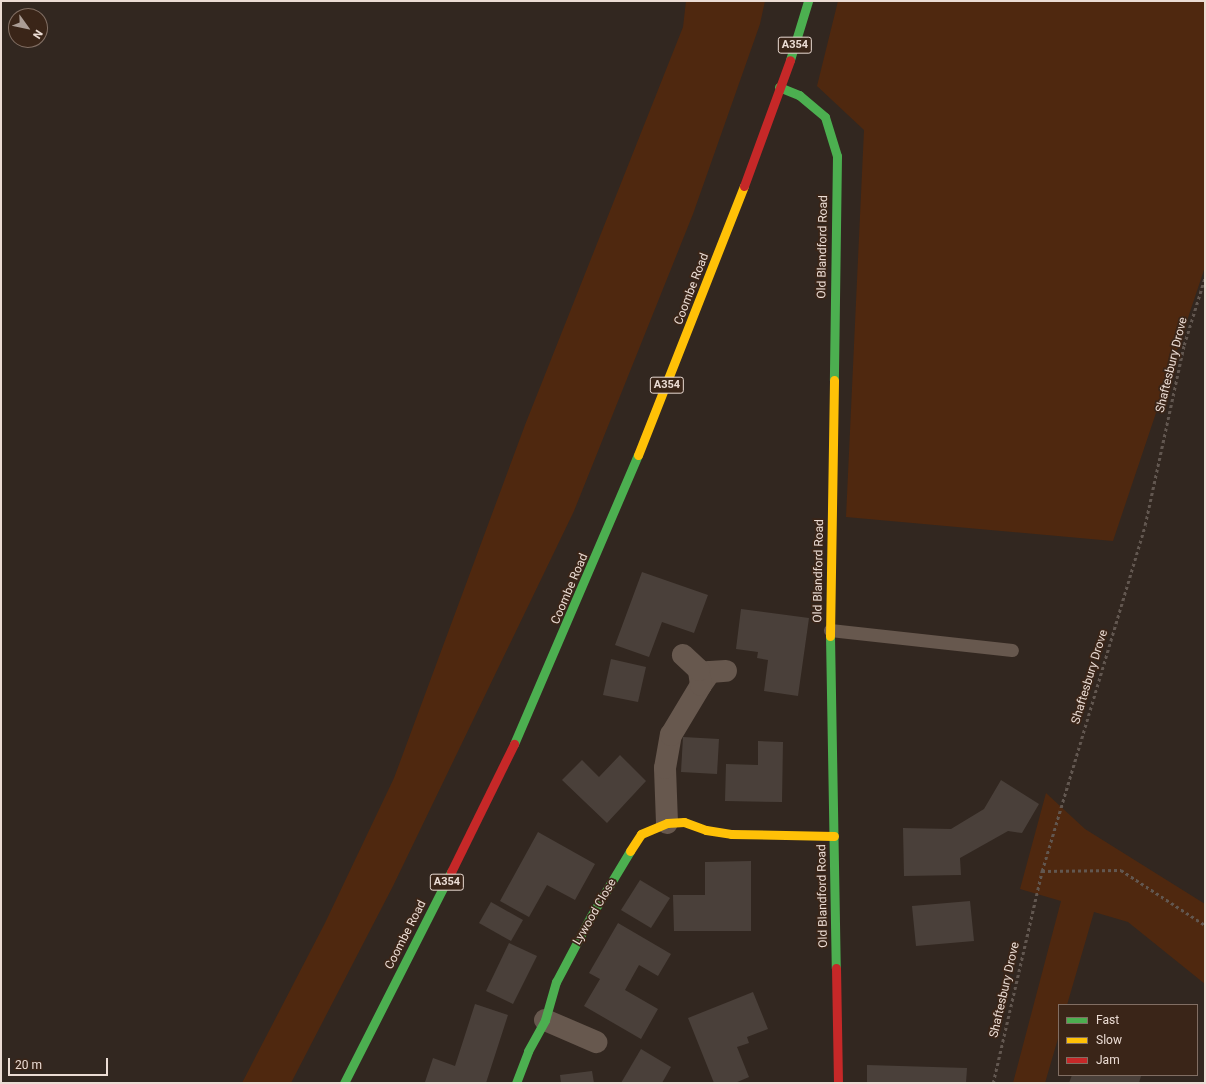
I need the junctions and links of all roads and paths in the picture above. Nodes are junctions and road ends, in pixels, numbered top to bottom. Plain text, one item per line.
1 (808, 1) edge
2 (779, 87) junction
3 (1205, 277) edge
4 (830, 630) junction
5 (1012, 650) dead end
6 (683, 655) dead end
7 (726, 671) dead end
8 (701, 685) junction
9 (668, 823) junction
10 (834, 836) junction
11 (1042, 871) junction
12 (1205, 924) edge
13 (545, 1020) junction
14 (596, 1042) dead end
15 (344, 1083) edge
16 (516, 1083) edge
17 (838, 1083) edge
18 (993, 1083) edge

1 - 2 main road, A354
2 - 4 main road, Old Blandford Road
2 - 15 main road, Coombe Road / A354
3 - 11 path, Shaftesbury Drove
4 - 5 lane
4 - 10 main road, Old Blandford Road
6 - 8 street
7 - 8 street
8 - 9 street
9 - 10 main road, Lywood Close
9 - 13 main road, Lywood Close
10 - 17 main road, Old Blandford Road
11 - 12 path
11 - 18 path, Shaftesbury Drove
13 - 14 street
13 - 16 main road, Lywood Close

